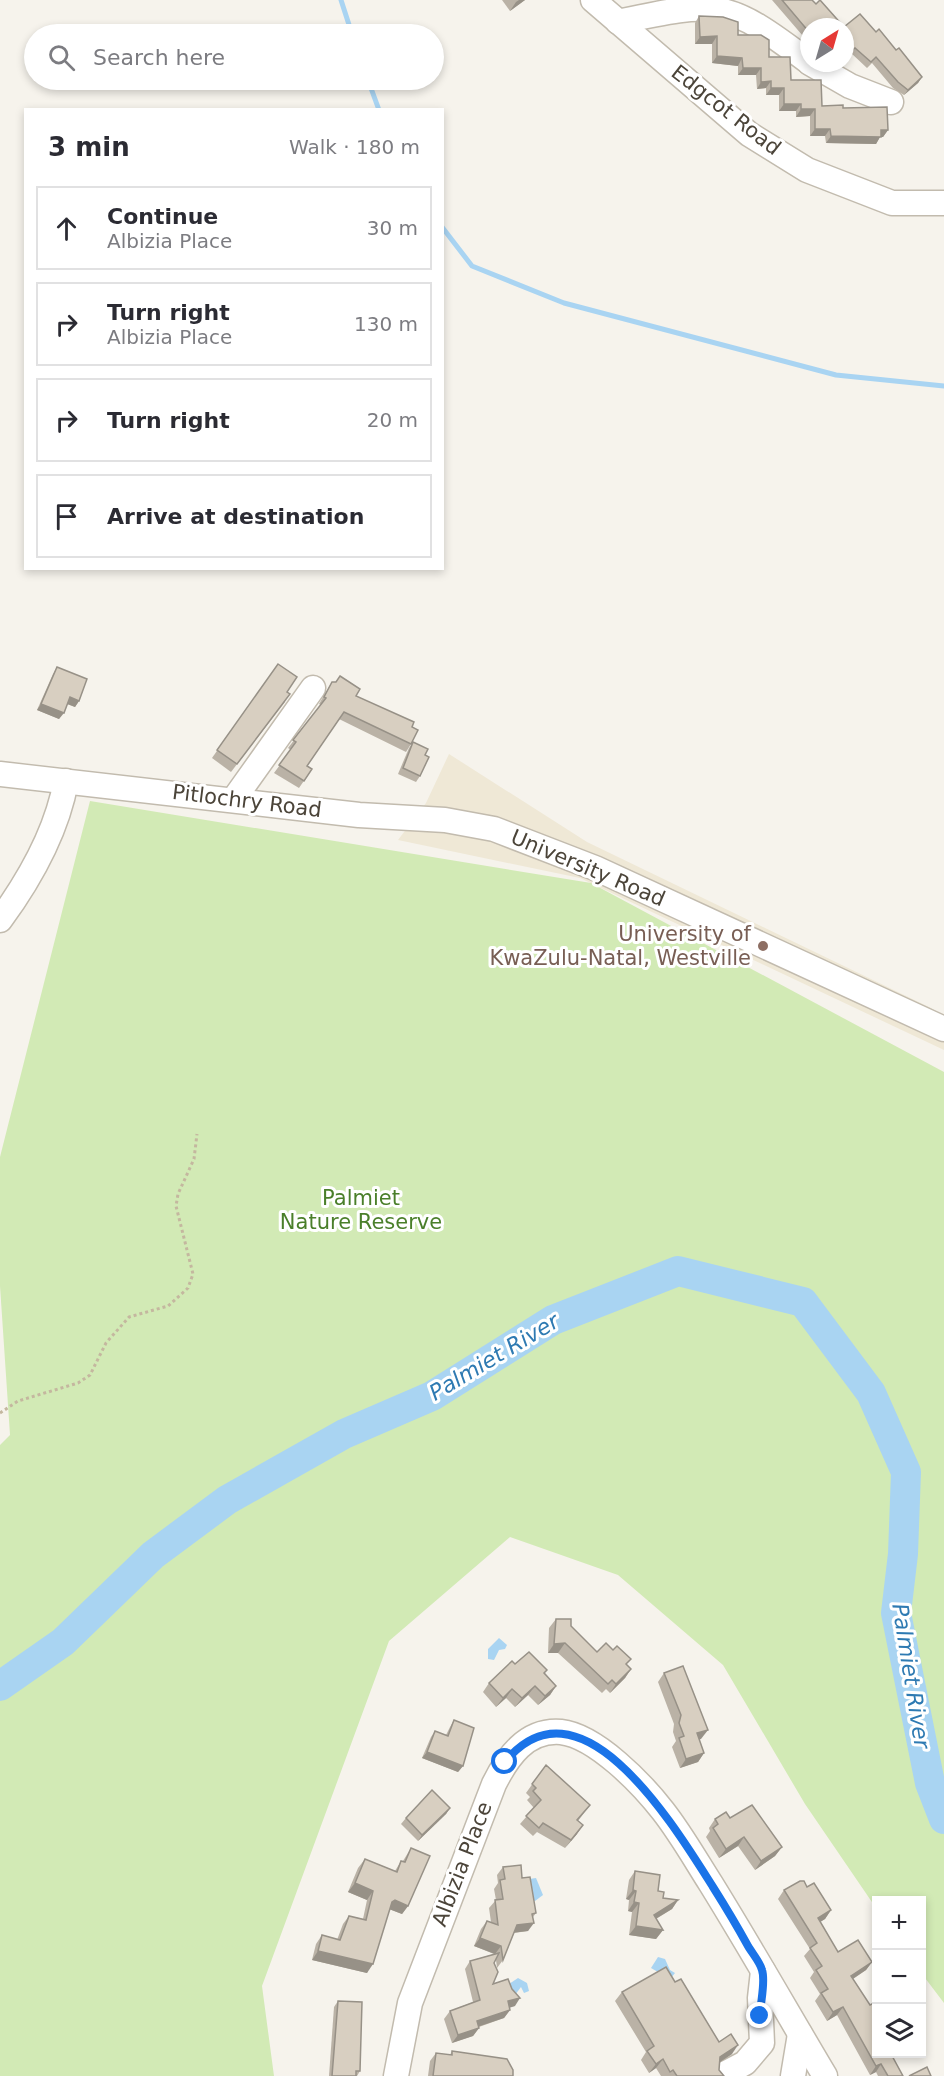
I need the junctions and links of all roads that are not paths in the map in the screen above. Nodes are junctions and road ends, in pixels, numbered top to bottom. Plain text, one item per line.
1 (593, 0) edge
2 (618, 22) junction
3 (800, 55) edge
4 (826, 72) edge
5 (891, 102) dead end
6 (944, 203) edge
7 (313, 688) dead end
8 (0, 774) edge
9 (66, 782) junction
10 (234, 799) junction
11 (494, 829) joint
12 (0, 920) edge
13 (944, 1029) edge
14 (763, 1971) junction
15 (800, 2034) junction
16 (726, 2073) dead end
17 (396, 2076) edge
18 (793, 2076) edge
19 (825, 2076) edge

1 - 2 street, Edgcot Road
2 - 3 street
2 - 6 street, Edgcot Road
4 - 5 street
7 - 10 street
8 - 9 street, Pitlochry Road
9 - 10 street, Pitlochry Road
9 - 12 street
10 - 11 street, Pitlochry Road
11 - 13 street, University Road
14 - 15 street, Albizia Place
14 - 16 street
14 - 17 street, Albizia Place
15 - 18 street
15 - 19 street, Albizia Place

